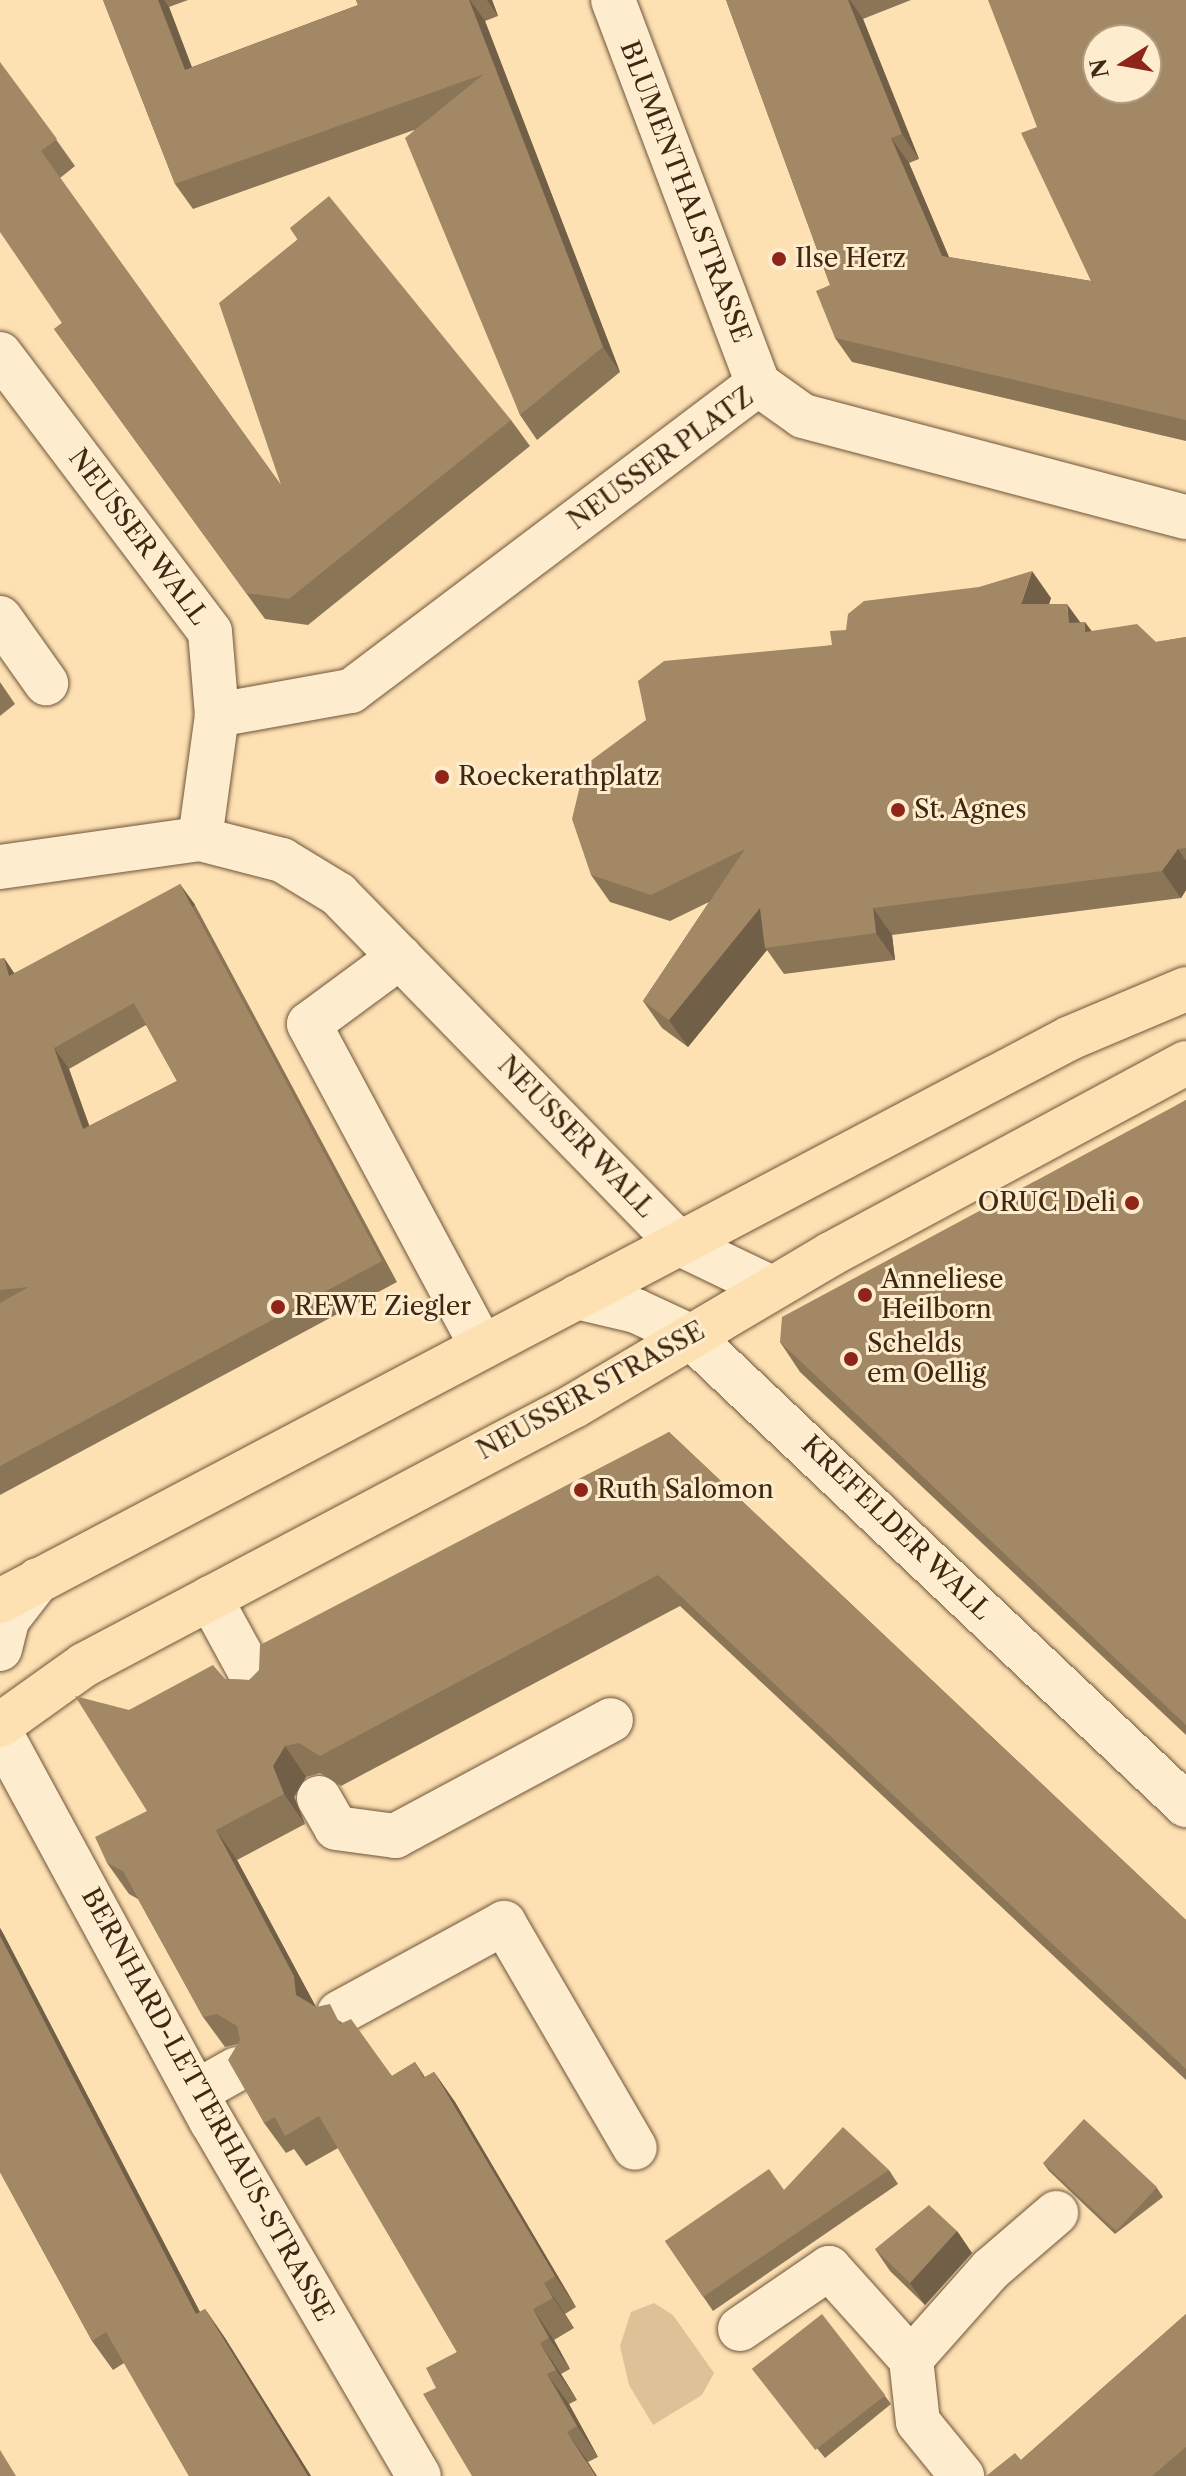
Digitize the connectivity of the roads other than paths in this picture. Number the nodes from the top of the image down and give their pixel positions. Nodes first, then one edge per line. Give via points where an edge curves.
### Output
1 (613, 0) edge
2 (0, 354) edge
3 (758, 384) junction
4 (1186, 517) edge
5 (0, 618) edge
6 (46, 683) dead end
7 (217, 715) junction
8 (200, 839) junction
9 (0, 867) edge
10 (400, 957) junction
11 (1186, 989) edge
12 (1186, 1063) edge
13 (680, 1244) junction
14 (772, 1288) junction
15 (577, 1297) junction
16 (690, 1336) junction
17 (482, 1346) junction
18 (38, 1580) junction
19 (210, 1598) junction
20 (0, 1601) edge
21 (0, 1649) edge
22 (259, 1688) edge
23 (611, 1720) dead end
24 (0, 1725) edge
25 (0, 1732) edge
26 (319, 1798) edge
27 (1186, 1805) edge
28 (339, 2013) dead end
29 (237, 2069) edge
30 (196, 2092) junction
31 (635, 2148) dead end
32 (1056, 2213) dead end
33 (740, 2329) dead end
34 (911, 2359) junction
35 (419, 2476) edge
36 (962, 2476) edge

1 - 3 street, BLUMENTHALSTRASSE
2 - 7 street, NEUSSER WALL via 210,632
3 - 4 street, NEUSSER PLATZ via 803,416
3 - 7 street, NEUSSER PLATZ via 351,691
5 - 6 street
7 - 8 street, NEUSSER WALL
8 - 9 street
8 - 10 street, NEUSSER WALL via 282,860 338,894
10 - 13 street, NEUSSER WALL
10 - 17 street via 309,1024
11 - 13 main road via 1070,1038
12 - 14 main road, NEUSSER STRASSE
13 - 14 street, NEUSSER WALL
13 - 15 main road
14 - 16 main road, NEUSSER STRASSE
15 - 16 street, KREFELDER WALL via 636,1311
15 - 17 main road
16 - 19 main road, NEUSSER STRASSE
16 - 27 street, KREFELDER WALL
17 - 18 main road
18 - 20 main road
18 - 21 street via 7,1620
19 - 22 street
19 - 24 main road, NEUSSER STRASSE via 84,1665
23 - 26 street via 395,1836 336,1828
25 - 30 street, BERNHARD-LETTERHAUS-STRASSE
28 - 31 street via 504,1923
29 - 30 street
30 - 35 street, BERNHARD-LETTERHAUS-STRASSE
32 - 34 street via 991,2269
33 - 34 street via 829,2268
34 - 36 street via 918,2422

